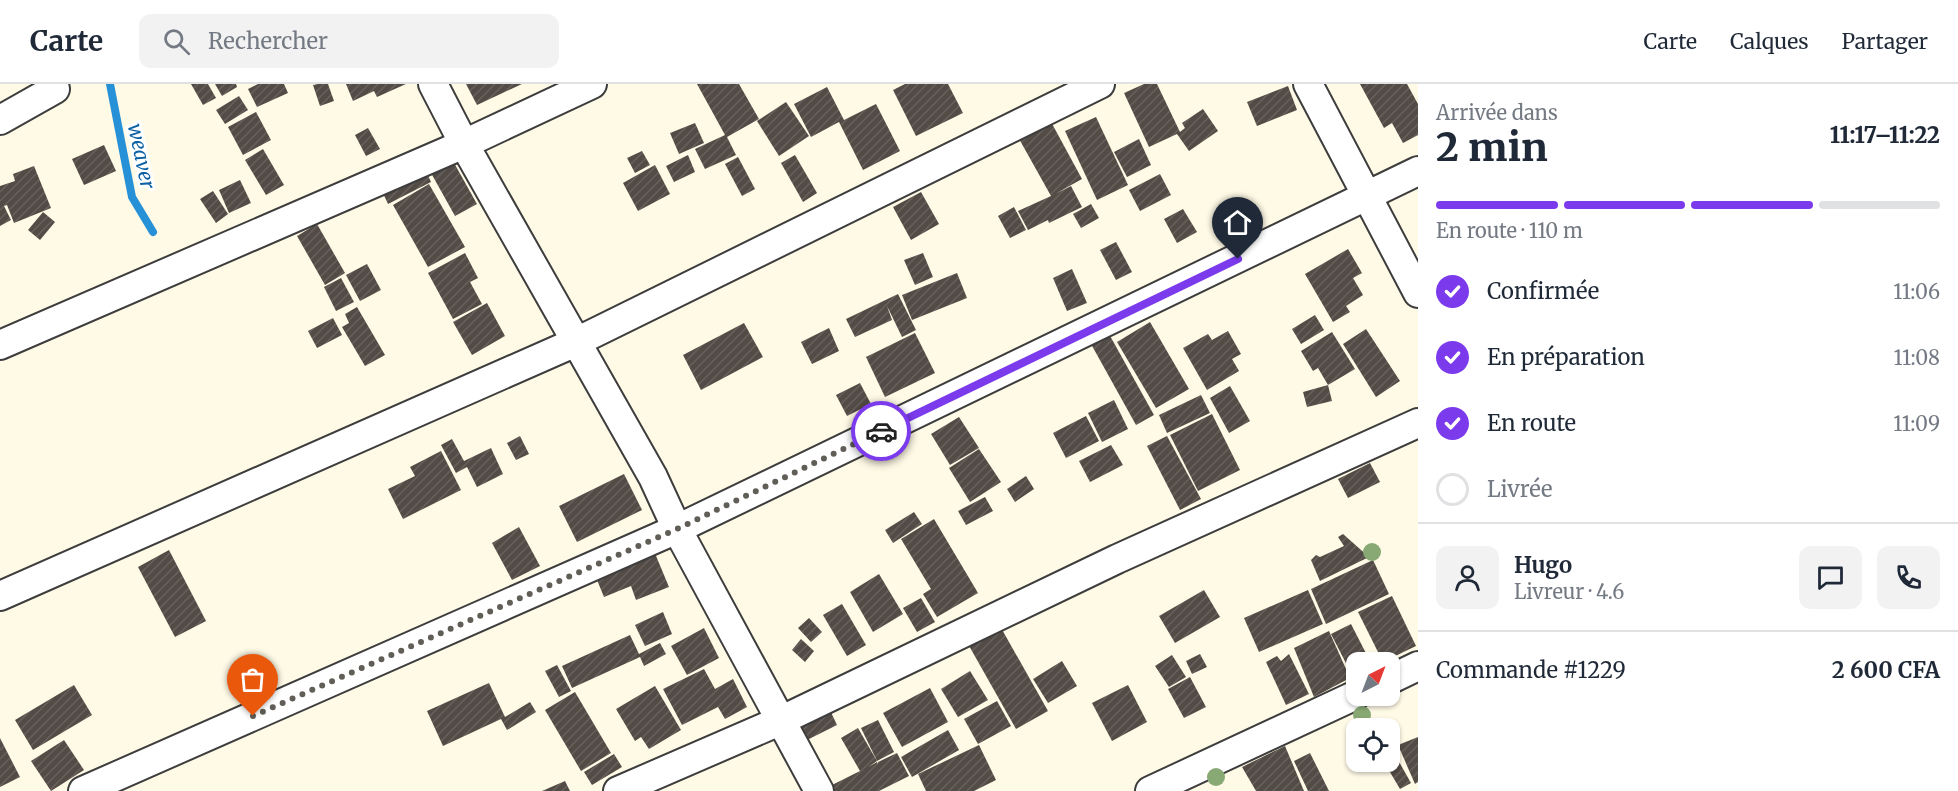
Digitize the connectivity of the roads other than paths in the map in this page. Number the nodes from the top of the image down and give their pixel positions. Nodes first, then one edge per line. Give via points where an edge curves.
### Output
1 (433, 84) edge
2 (592, 84) edge
3 (1100, 84) edge
4 (1308, 84) edge
5 (55, 89) dead end
6 (0, 120) edge
7 (464, 144) junction
8 (1418, 171) edge
9 (1367, 196) junction
10 (1418, 293) edge
11 (576, 342) junction
12 (0, 345) edge
13 (1418, 423) edge
14 (677, 529) junction
15 (0, 596) edge
16 (1418, 666) edge
17 (1400, 675) edge
18 (1346, 700) edge
19 (782, 720) junction
20 (83, 791) edge
21 (618, 791) edge
22 (819, 791) edge
23 (1150, 791) edge

1 - 7 street
2 - 7 street
3 - 11 street
4 - 9 street
5 - 6 street
7 - 11 street
7 - 12 street
8 - 9 street
9 - 10 street
9 - 14 street
11 - 14 street via 653,477
11 - 15 street
13 - 19 street via 1117,559
14 - 19 street
14 - 20 street
16 - 17 street
18 - 23 street
19 - 21 street
19 - 22 street

